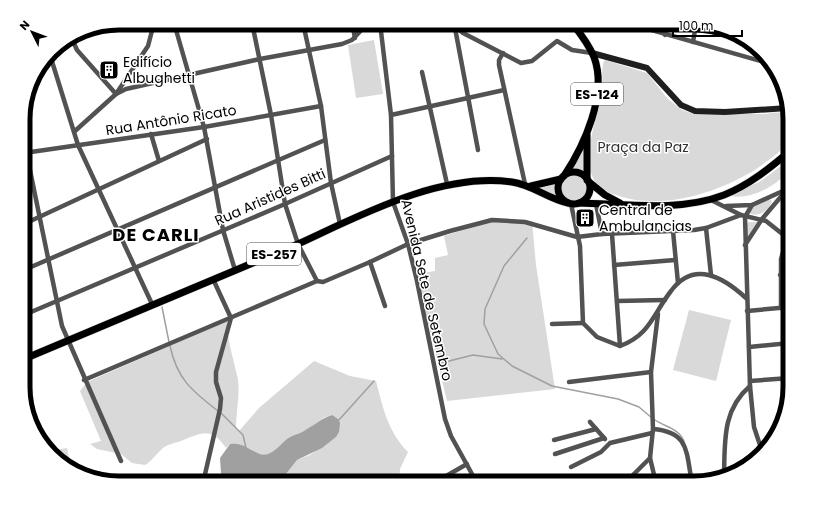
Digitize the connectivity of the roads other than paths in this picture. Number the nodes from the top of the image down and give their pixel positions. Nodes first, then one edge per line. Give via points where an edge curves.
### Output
1 (153, 30) edge
2 (176, 30) edge
3 (254, 30) edge
4 (304, 30) edge
5 (353, 30) edge
6 (362, 30) edge
7 (381, 30) edge
8 (455, 30) edge
9 (459, 30) edge
10 (577, 30) edge
11 (649, 30) edge
12 (663, 30) edge
13 (695, 30) edge
14 (665, 35) junction
15 (355, 38) junction
16 (74, 42) edge
17 (693, 42) junction
18 (309, 51) junction
19 (503, 53) junction
20 (592, 53) junction
21 (260, 59) junction
22 (52, 61) edge
23 (762, 61) edge
24 (422, 72) dead end
25 (189, 75) junction
26 (504, 90) junction
27 (116, 94) junction
28 (467, 98) junction
29 (320, 106) junction
30 (430, 107) junction
31 (782, 108) edge
32 (271, 115) junction
33 (391, 115) junction
34 (204, 127) junction
35 (75, 131) junction
36 (151, 134) junction
37 (587, 135) junction
38 (207, 139) junction
39 (325, 140) junction
40 (78, 145) junction
41 (478, 150) dead end
42 (30, 152) edge
43 (392, 156) junction
44 (783, 156) edge
45 (279, 160) junction
46 (159, 161) junction
47 (30, 176) edge
48 (563, 178) junction
49 (588, 181) junction
50 (331, 183) junction
51 (447, 184) junction
52 (528, 185) junction
53 (99, 188) junction
54 (216, 188) junction
55 (783, 190) edge
56 (783, 194) edge
57 (769, 197) junction
58 (711, 200) junction
59 (394, 202) junction
60 (579, 203) junction
61 (775, 203) junction
62 (285, 204) junction
63 (570, 204) junction
64 (596, 204) junction
65 (622, 204) junction
66 (752, 205) junction
67 (724, 206) junction
68 (743, 216) junction
69 (39, 217) junction
70 (762, 219) junction
71 (30, 221) edge
72 (340, 224) junction
73 (706, 228) junction
74 (117, 230) junction
75 (223, 230) junction
76 (673, 231) junction
77 (602, 234) junction
78 (612, 234) junction
79 (783, 235) edge
80 (578, 237) junction
81 (298, 244) junction
82 (408, 244) junction
83 (745, 245) junction
84 (783, 252) edge
85 (47, 260) junction
86 (675, 260) junction
87 (370, 262) junction
88 (614, 265) junction
89 (30, 267) edge
90 (134, 267) junction
91 (234, 270) junction
92 (711, 275) junction
93 (780, 275) junction
94 (783, 277) edge
95 (213, 279) junction
96 (317, 282) junction
97 (678, 283) junction
98 (746, 298) junction
99 (57, 300) junction
100 (665, 300) junction
101 (617, 301) junction
102 (152, 304) junction
103 (385, 306) dead end
104 (781, 308) joint
105 (747, 311) junction
106 (30, 312) edge
107 (659, 312) junction
108 (231, 318) junction
109 (583, 323) junction
110 (552, 324) dead end
111 (68, 340) junction
112 (783, 344) edge
113 (620, 346) junction
114 (748, 347) junction
115 (30, 356) edge
116 (651, 372) junction
117 (783, 378) edge
118 (84, 380) junction
119 (750, 381) junction
120 (569, 382) dead end
121 (750, 386) junction
122 (590, 422) dead end
123 (596, 428) junction
124 (653, 431) junction
125 (604, 438) junction
126 (554, 440) dead end
127 (610, 443) junction
128 (760, 446) edge
129 (555, 454) dead end
130 (650, 458) junction
131 (121, 461) dead end
132 (467, 464) junction
133 (571, 467) dead end
134 (724, 470) edge
135 (205, 476) edge
136 (446, 476) edge
137 (473, 476) edge
138 (633, 476) edge
139 (654, 476) edge
140 (690, 476) edge

1 - 27 street via 148,46
2 - 25 street
3 - 21 street
4 - 18 street
5 - 15 street
6 - 15 street
7 - 33 street, Avenida Sete de Setembro
8 - 28 street
9 - 19 street
10 - 20 main road, ES-124
11 - 14 street
12 - 14 street
13 - 17 street
14 - 17 street
15 - 18 street via 342,44
16 - 27 street via 77,50
17 - 23 street
18 - 21 street
18 - 29 street
19 - 20 street via 526,64 557,41 572,50
19 - 26 street via 499,65
20 - 31 street via 647,68 681,105 696,111
20 - 37 main road, ES-124 via 597,71 597,92
21 - 25 street
21 - 32 street
22 - 35 street
24 - 30 street
25 - 27 street via 126,89
25 - 34 street
26 - 28 street
26 - 52 street
27 - 35 street
28 - 30 street
28 - 41 street
29 - 32 street, Rua Antônio Ricato
29 - 39 street
30 - 33 street
30 - 51 street
32 - 34 street, Rua Antônio Ricato
32 - 45 street
33 - 43 street, Avenida Sete de Setembro
34 - 36 street, Rua Antônio Ricato
34 - 38 street
35 - 40 street
36 - 40 street, Rua Antônio Ricato
36 - 46 street
37 - 48 main road, ES-124
37 - 49 main road, ES-124
38 - 46 street
38 - 54 street
39 - 45 street
39 - 50 street
40 - 42 street, Rua Antônio Ricato
40 - 53 street
43 - 50 street, Rua Aristides Bitti
43 - 59 street, Avenida Sete de Setembro
44 - 58 main road via 752,181
45 - 54 street
45 - 62 street
46 - 53 street
47 - 69 street
48 - 49 main road via 576,173
48 - 52 main road, ES-257
48 - 63 main road via 558,191 563,200
49 - 60 main road via 588,195
49 - 65 main road via 605,195
50 - 62 street, Rua Aristides Bitti
50 - 72 street
51 - 52 main road, ES-257 via 484,180
51 - 59 main road, ES-257
52 - 63 main road, ES-257
53 - 69 street
53 - 74 street
54 - 74 street
54 - 75 street
55 - 57 street
56 - 61 street
57 - 61 street via 773,198
57 - 66 street
58 - 65 main road via 682,205
58 - 67 street
59 - 72 main road, ES-257
59 - 82 street, Avenida Sete de Setembro
60 - 63 main road
60 - 64 main road
61 - 70 street
62 - 75 street, Rua Aristides Bitti
62 - 81 street
63 - 80 street
64 - 65 main road
64 - 77 street
66 - 67 street
66 - 68 street
67 - 68 street
68 - 70 street
68 - 73 street
68 - 83 street
69 - 71 street
69 - 85 street
70 - 79 street
70 - 83 street
72 - 81 main road, ES-257
73 - 76 street
73 - 92 street
74 - 85 street
74 - 90 street
75 - 90 street, Rua Aristides Bitti
75 - 91 street
76 - 78 street
76 - 86 street
77 - 78 street
77 - 80 street
78 - 88 street
80 - 82 street via 525,222 492,220
80 - 109 street
81 - 91 main road, ES-257
81 - 96 street
82 - 87 street
82 - 132 street, Avenida Sete de Setembro via 445,419 451,436
83 - 98 street
84 - 93 street
85 - 89 street
85 - 99 street
86 - 88 street
86 - 97 street
87 - 96 street via 323,282
87 - 103 street
88 - 101 street
90 - 99 street, Rua Aristides Bitti
90 - 102 street
91 - 95 main road, ES-257
92 - 97 street via 699,274
92 - 98 street via 723,279
93 - 94 street
93 - 104 street
95 - 102 main road, ES-257
95 - 108 street
96 - 108 street
97 - 100 street
98 - 105 street
99 - 106 street, Rua Aristides Bitti
99 - 111 street via 62,326
100 - 101 street
100 - 107 street
101 - 113 street
102 - 111 main road, ES-257
104 - 105 street
105 - 114 street
107 - 113 street via 640,335
107 - 116 street
108 - 118 street
108 - 135 street via 216,372 221,398 220,409
109 - 110 street
109 - 113 street via 597,337
111 - 115 main road, ES-257
111 - 118 street
112 - 114 street
114 - 119 street
116 - 120 street
116 - 124 street
117 - 119 street
118 - 131 street
119 - 121 street
121 - 128 street via 754,427
121 - 134 street via 737,399 730,412
122 - 123 street
123 - 125 street
123 - 126 street
124 - 127 street
124 - 130 street
124 - 140 street via 672,432 679,436 683,442
125 - 127 street
125 - 129 street
127 - 133 street via 600,452
130 - 138 street
130 - 139 street
132 - 136 street
132 - 137 street, Avenida Sete de Setembro

